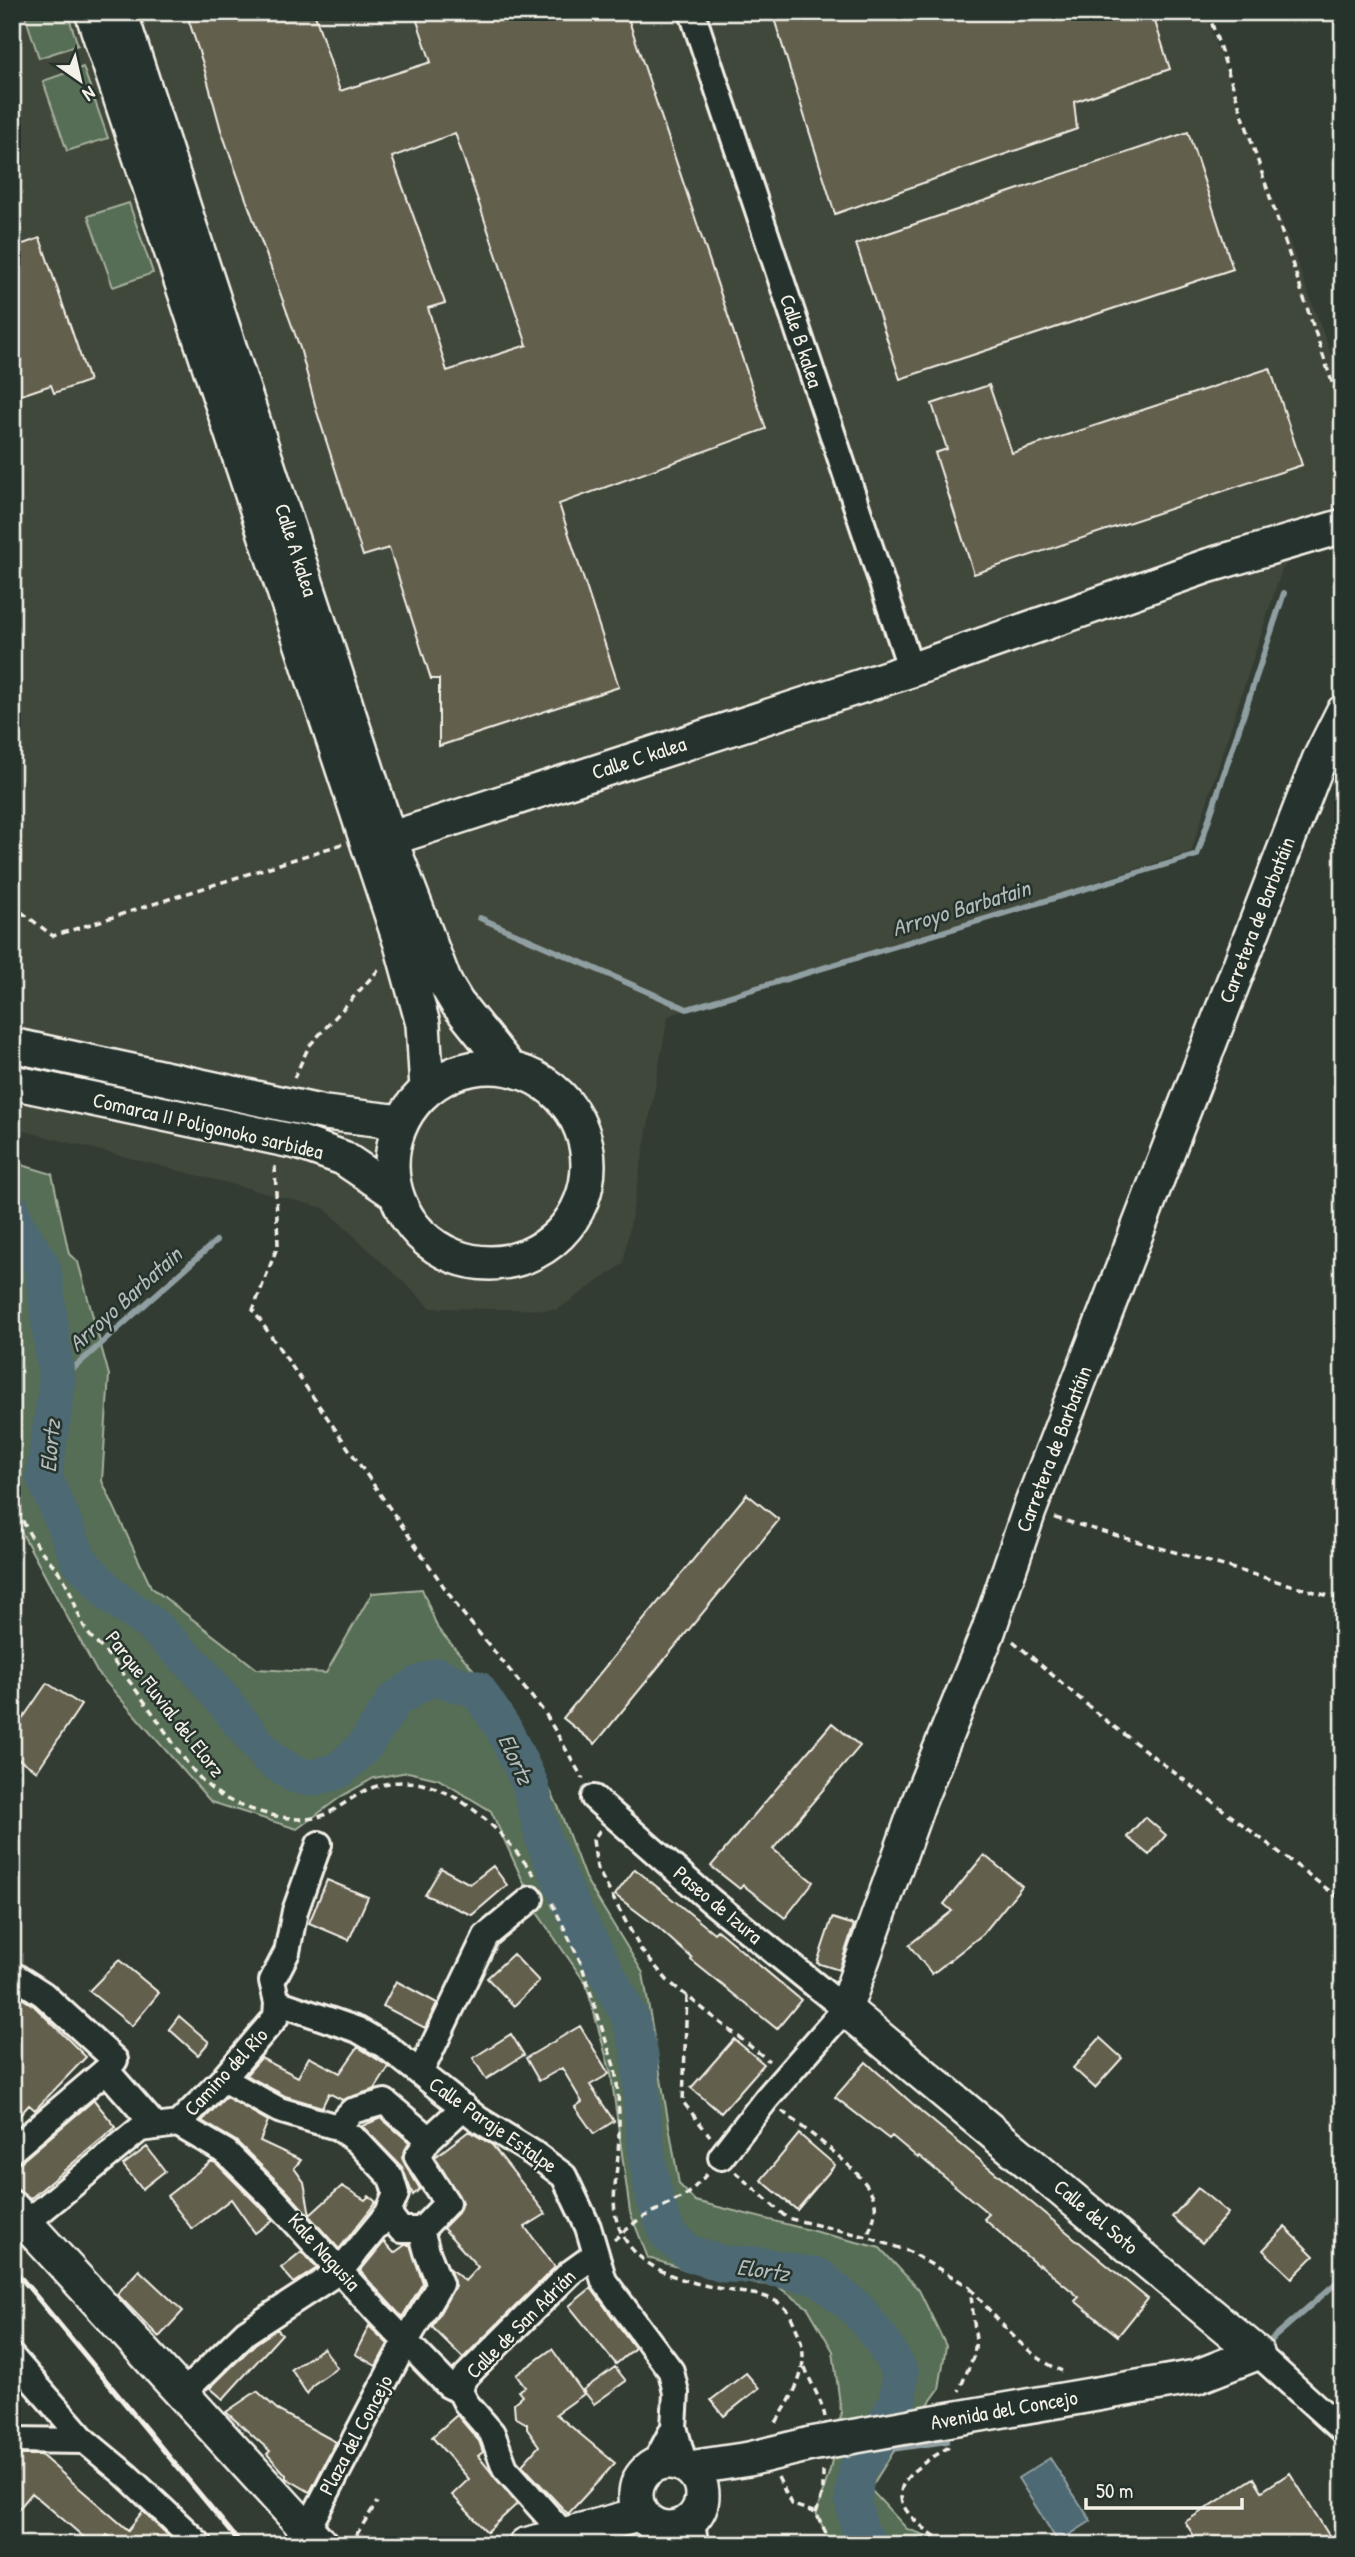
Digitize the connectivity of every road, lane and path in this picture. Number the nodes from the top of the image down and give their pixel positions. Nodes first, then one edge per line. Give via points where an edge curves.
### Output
1 (92, 12) edge
2 (120, 12) edge
3 (692, 12) edge
4 (1208, 12) edge
5 (1343, 415) edge
6 (1343, 526) edge
7 (911, 670) junction
8 (1343, 712) edge
9 (379, 842) junction
10 (12, 905) edge
11 (401, 944) junction
12 (12, 1045) edge
13 (510, 1069) junction
14 (293, 1079) dead end
15 (12, 1082) edge
16 (427, 1089) junction
17 (401, 1122) junction
18 (276, 1164) dead end
19 (395, 1193) junction
20 (12, 1499) edge
21 (1029, 1511) junction
22 (1343, 1600) edge
23 (988, 1632) junction
24 (603, 1806) junction
25 (319, 1843) dead end
26 (539, 1891) junction
27 (1343, 1901) edge
28 (12, 1974) edge
29 (687, 1995) junction
30 (277, 2002) junction
31 (845, 2009) junction
32 (106, 2070) junction
33 (420, 2073) junction
34 (788, 2076) junction
35 (223, 2079) junction
36 (768, 2098) junction
37 (464, 2108) junction
38 (167, 2125) junction
39 (337, 2127) junction
40 (429, 2139) junction
41 (12, 2150) edge
42 (721, 2157) junction
43 (388, 2213) junction
44 (19, 2216) edge
45 (421, 2230) junction
46 (621, 2234) junction
47 (867, 2237) junction
48 (595, 2255) junction
49 (341, 2270) junction
50 (970, 2287) junction
51 (406, 2341) junction
52 (1257, 2353) junction
53 (12, 2357) edge
54 (460, 2391) junction
55 (183, 2394) junction
56 (1088, 2396) junction
57 (957, 2418) junction
58 (1343, 2431) edge
59 (12, 2440) edge
60 (85, 2441) junction
61 (760, 2456) junction
62 (377, 2502) dead end
63 (672, 2503) edge
64 (574, 2530) junction
65 (314, 2537) edge
66 (200, 2545) edge
67 (350, 2545) edge
68 (525, 2545) edge
69 (832, 2545) edge
70 (953, 2545) edge

1 - 9 street, Calle A kalea
2 - 9 street, Calle A kalea
3 - 7 street, Calle B kalea
4 - 5 path
6 - 7 street, Calle C kalea via 1207,566
7 - 9 street, Calle C kalea
8 - 21 street, Carretera de Barbatáin via 1319,760
9 - 10 path via 340,844 54,936
9 - 11 street, Calle A kalea
9 - 13 street, Calle A kalea via 444,983
11 - 14 path via 309,1046
11 - 16 street, Calle A kalea via 424,1024
12 - 17 street, Comarca II Poligonoko sarbidea via 325,1113
13 - 16 street via 481,1067 452,1074
13 - 19 street via 540,1080 565,1101 581,1128 589,1159 586,1191 558,1236 523,1259 491,1264 459,1259 431,1245 408,1222
15 - 19 street, Comarca II Poligonoko sarbidea via 300,1143 343,1158
16 - 17 street
17 - 19 street via 393,1145
18 - 24 path via 278,1245 253,1310 460,1610 545,1713
20 - 26 path, Parque Fluvial del Elorz via 34,1541 65,1581 85,1629 217,1794 298,1820 329,1814 374,1786 424,1783 452,1794 485,1819 514,1848
21 - 22 path
21 - 23 street, Carretera de Barbatáin
23 - 27 path via 1013,1640 1100,1716
23 - 31 street, Carretera de Barbatáin via 919,1801
24 - 29 path via 593,1840 597,1868 641,1950
24 - 31 street, Paseo de Izura
25 - 30 street, Camino del Río via 295,1911 287,1952 272,1981
26 - 33 street, Calle Paraje Estalpe via 486,1936
26 - 46 path, Parque Fluvial del Elorz via 581,1963 615,2070 618,2142 613,2205
28 - 32 street, Kale Nagusia via 43,1994 115,2060
29 - 34 path
29 - 42 path via 683,2102
30 - 33 street, Calle Paraje Estalpe via 358,2030
30 - 35 street, Camino del Río via 276,2017
31 - 34 street, Carretera de Barbatáin
31 - 52 street, Calle del Soto
32 - 38 street, Kale Nagusia
32 - 41 street
33 - 37 street, Calle Paraje Estalpe
34 - 36 street, Carretera de Barbatáin
35 - 38 street, Camino del Río
35 - 39 street via 279,2110
36 - 42 street, Carretera de Barbatáin
36 - 47 path via 864,2180 874,2200 875,2216
37 - 40 street
37 - 48 street, Calle Paraje Estalpe via 564,2176 588,2227
38 - 44 street, Camino del Río via 141,2129
38 - 49 street, Kale Nagusia via 226,2152
39 - 40 street via 352,2111 386,2102
39 - 43 street via 391,2177 396,2193
40 - 45 street via 417,2157 447,2203
42 - 46 path via 688,2194
42 - 47 path via 787,2218
43 - 45 street via 401,2230
43 - 49 street
44 - 55 street
45 - 51 street, Plaza del Concejo via 440,2284
46 - 61 path via 635,2252 670,2276 765,2295 787,2309 802,2339 805,2367
47 - 50 path via 908,2251
48 - 54 street, Calle de San Adrián via 570,2273 464,2378
48 - 63 street via 604,2281 671,2371 676,2393
49 - 51 street, Kale Nagusia
49 - 55 street via 246,2332
50 - 56 path via 1017,2340 1042,2362 1077,2378
50 - 57 path via 976,2340 959,2386
51 - 54 street, Kale Nagusia via 448,2385
51 - 65 street, Plaza del Concejo
52 - 56 street, Avenida del Concejo via 1196,2377
52 - 58 street, Calle del Soto
53 - 60 street
54 - 64 street, Calle de San Adrián via 492,2433 505,2468
55 - 65 street
56 - 57 street, Avenida del Concejo
57 - 61 street, Avenida del Concejo, bridge
57 - 70 path via 959,2433 953,2445 920,2465 901,2487 900,2502 940,2540
59 - 60 street
60 - 66 street
61 - 63 street, Avenida del Concejo
61 - 69 path via 778,2477 790,2504 816,2513
62 - 67 path
63 - 64 street, Avenida del Concejo
64 - 68 street, Avenida del Concejo

